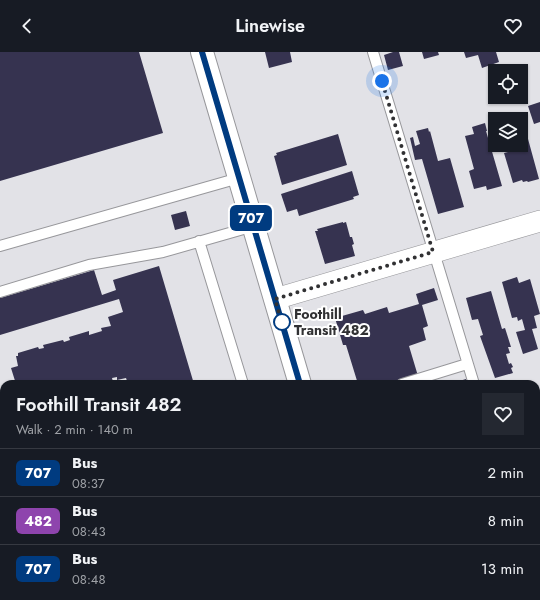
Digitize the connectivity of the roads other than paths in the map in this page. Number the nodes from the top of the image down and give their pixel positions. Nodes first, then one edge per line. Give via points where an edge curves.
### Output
1 (202, 52) edge
2 (373, 52) edge
3 (239, 178) junction
4 (540, 221) edge
5 (254, 226) junction
6 (199, 241) junction
7 (0, 246) edge
8 (433, 252) junction
9 (0, 292) edge
10 (275, 299) junction
11 (468, 364) junction
12 (242, 380) edge
13 (299, 380) edge
14 (415, 380) edge
15 (473, 380) edge

1 - 3 main road
2 - 8 lane
3 - 5 main road
3 - 7 lane
4 - 8 street
5 - 6 lane
5 - 10 main road
6 - 9 lane via 163,252 89,265
6 - 12 lane
8 - 10 street
8 - 11 lane
10 - 13 main road
11 - 14 lane
11 - 15 lane

